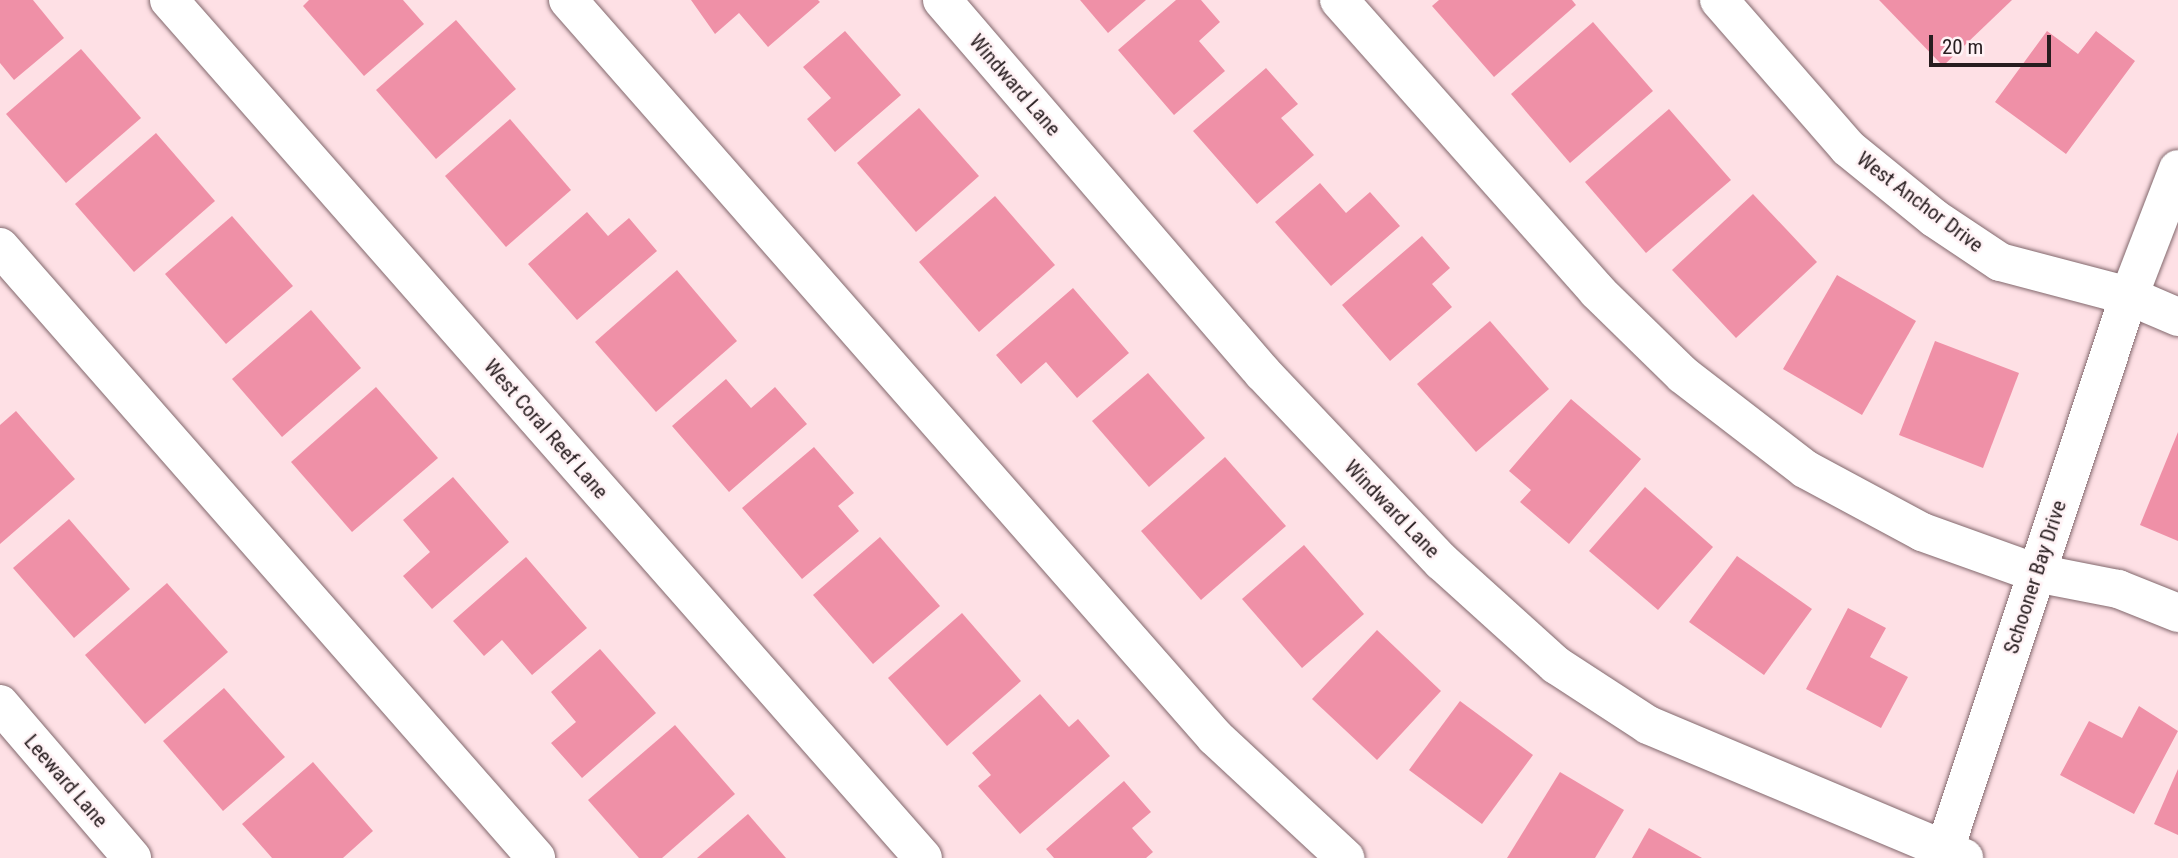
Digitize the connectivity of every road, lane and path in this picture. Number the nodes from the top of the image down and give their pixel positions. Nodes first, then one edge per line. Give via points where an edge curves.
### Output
1 (169, 0) edge
2 (568, 0) edge
3 (942, 0) edge
4 (1339, 0) edge
5 (1719, 0) edge
6 (2178, 169) edge
7 (0, 247) edge
8 (2129, 296) junction
9 (2178, 317) edge
10 (2036, 573) junction
11 (2178, 613) edge
12 (0, 704) edge
13 (1950, 855) edge
14 (132, 858) edge
15 (536, 858) edge
16 (923, 858) edge
17 (1345, 858) edge

1 - 16 street, West Coral Reef Lane
2 - 17 street via 1215,737
3 - 13 street, Windward Lane via 1263,373 1442,562 1556,665 1648,725
4 - 10 street via 1597,291 1683,375 1805,469 1922,532
5 - 8 street, West Anchor Drive via 1848,148 1934,218 2000,262
6 - 8 street, Schooner Bay Drive
7 - 15 street
8 - 9 street, West Anchor Drive
8 - 10 street, Schooner Bay Drive
10 - 11 street via 2118,589
10 - 13 street, Schooner Bay Drive
12 - 14 street, Leeward Lane

